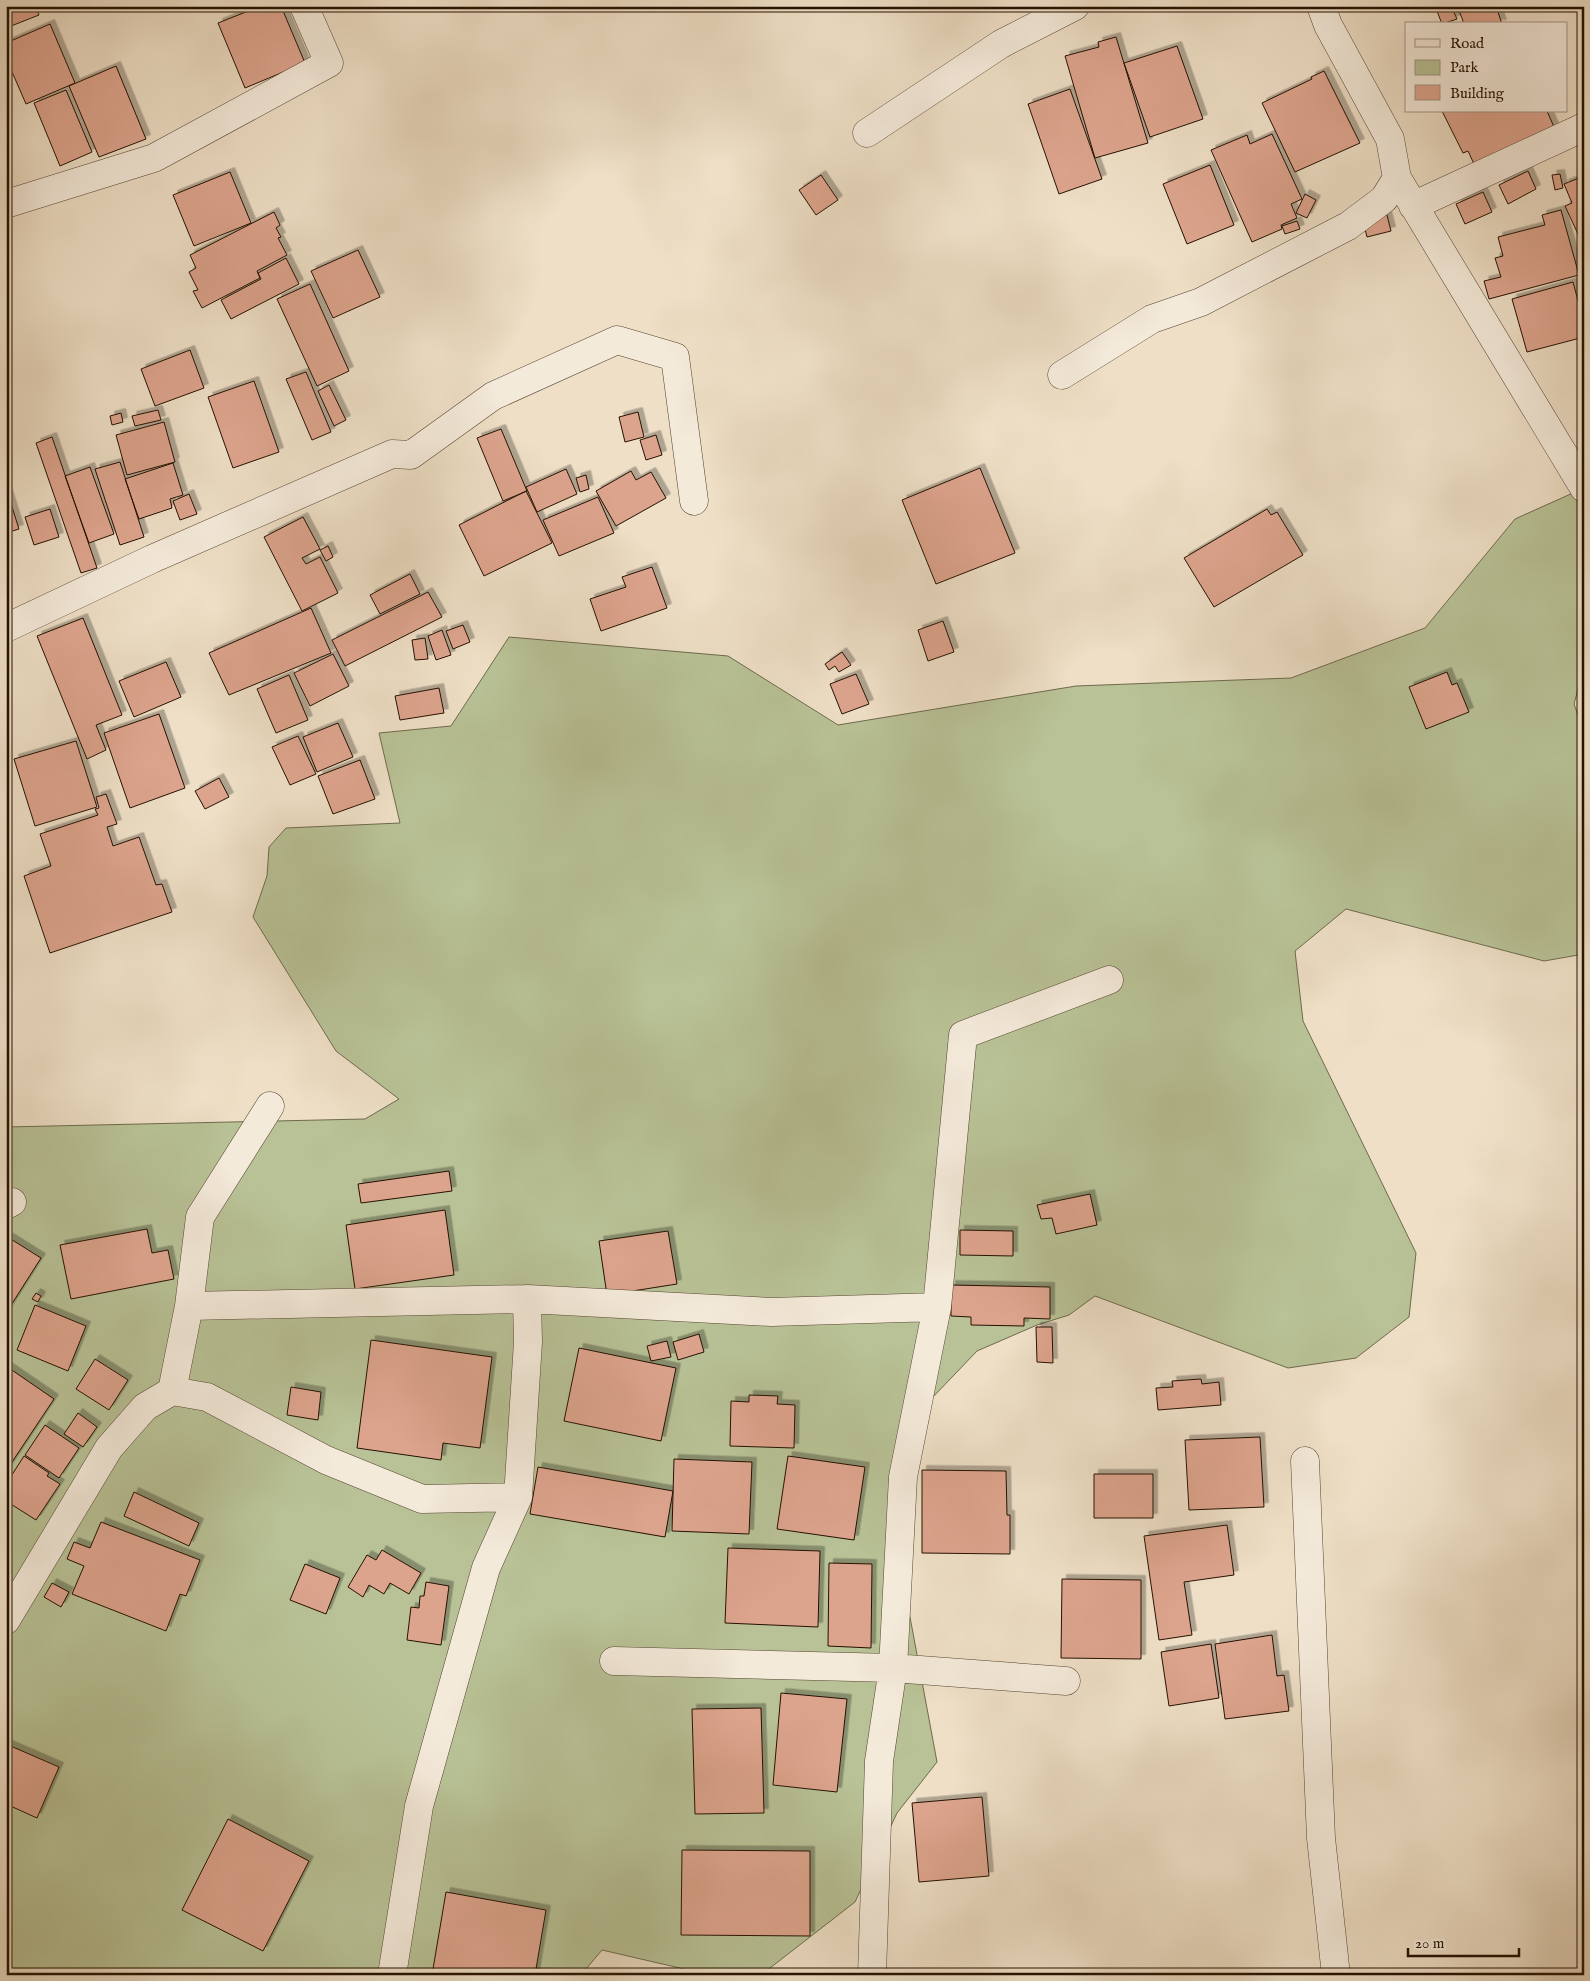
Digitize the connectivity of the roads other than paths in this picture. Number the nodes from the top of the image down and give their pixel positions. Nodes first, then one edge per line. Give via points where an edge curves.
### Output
1 (304, 6) edge
2 (1074, 6) edge
3 (1321, 6) edge
4 (1584, 127) edge
5 (867, 133) dead end
6 (1397, 178) junction
7 (6, 204) edge
8 (1413, 206) junction
9 (1062, 375) dead end
10 (1584, 488) edge
11 (694, 501) dead end
12 (6, 628) edge
13 (1109, 980) dead end
14 (270, 1106) dead end
15 (527, 1299) junction
16 (188, 1306) junction
17 (937, 1307) junction
18 (172, 1391) junction
19 (1305, 1461) dead end
20 (518, 1497) junction
21 (6, 1620) edge
22 (614, 1661) dead end
23 (893, 1668) junction
24 (1066, 1681) dead end
25 (392, 1975) edge
26 (872, 1975) edge
27 (1336, 1975) edge

1 - 7 street via 329,63 154,158
2 - 5 street via 1001,44
3 - 6 street via 1328,25 1390,139
4 - 8 street
6 - 8 street
6 - 9 street via 1384,199 1348,226 1201,302 1152,319
8 - 10 street
11 - 12 street via 675,357 617,340 493,396 411,455 392,454 152,559
13 - 17 street via 963,1035
14 - 16 street via 200,1217
15 - 16 street
15 - 17 street via 771,1312
15 - 20 street via 528,1342
16 - 18 street
17 - 23 street via 903,1477
18 - 20 street via 207,1397 326,1460 422,1500
18 - 21 street via 145,1407 109,1448
19 - 27 street via 1322,1838
20 - 25 street via 486,1568 419,1806
22 - 23 street
23 - 24 street
23 - 26 street via 879,1761

